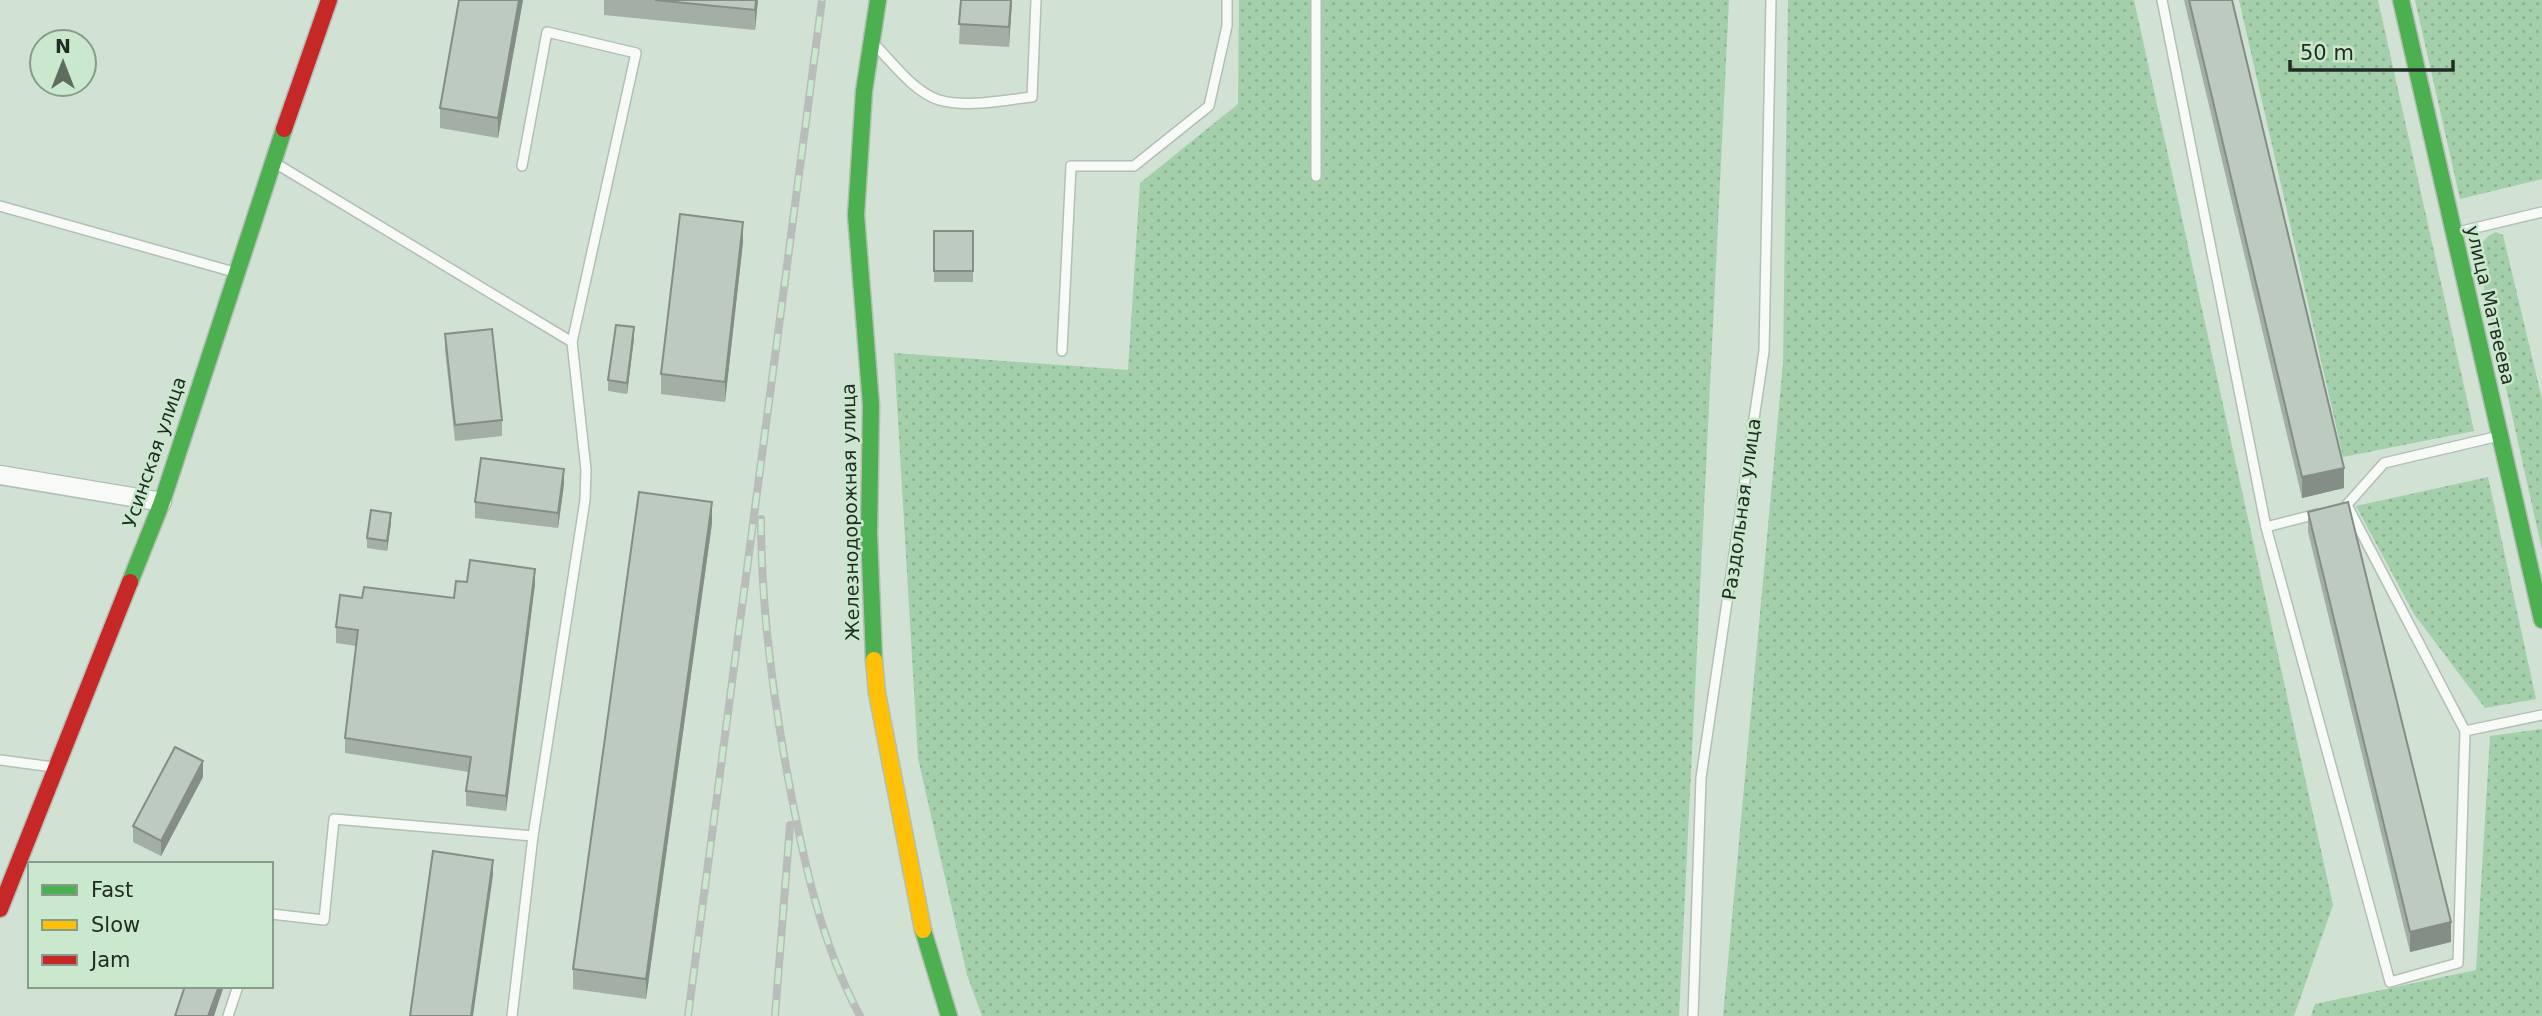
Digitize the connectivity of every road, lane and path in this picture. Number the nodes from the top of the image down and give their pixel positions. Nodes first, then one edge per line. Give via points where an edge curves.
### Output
1 (329, 0) edge
2 (878, 0) edge
3 (1036, 0) edge
4 (1227, 0) edge
5 (1316, 0) edge
6 (1771, 0) edge
7 (2162, 0) edge
8 (2401, 0) edge
9 (872, 42) junction
10 (274, 163) junction
11 (523, 166) dead end
12 (1316, 176) dead end
13 (0, 206) edge
14 (2542, 212) edge
15 (2453, 234) junction
16 (235, 272) junction
17 (572, 342) junction
18 (1062, 351) dead end
19 (2500, 436) junction
20 (0, 475) edge
21 (162, 502) junction
22 (2348, 507) junction
23 (2336, 509) edge
24 (2324, 512) edge
25 (2266, 527) junction
26 (2542, 620) edge
27 (2542, 715) edge
28 (2465, 731) junction
29 (0, 760) edge
30 (58, 768) junction
31 (533, 836) junction
32 (0, 909) edge
33 (273, 914) edge
34 (237, 988) edge
35 (228, 1016) edge
36 (512, 1016) edge
37 (949, 1016) edge
38 (1693, 1016) edge

1 - 10 street, Усинская улица
2 - 9 street, Железнодорожная улица
3 - 9 lane via 1032,97 971,103 938,100 919,88
4 - 18 lane via 1227,26 1209,106 1134,166 1072,166
5 - 12 lane
6 - 38 lane, Раздольная улица via 1764,351 1701,778
7 - 25 lane
8 - 15 street, улица Матвеева
9 - 37 street, Железнодорожная улица via 856,215 871,405 869,533 877,693 925,942
10 - 16 street, Усинская улица
10 - 17 lane
11 - 17 lane via 548,32 636,54
13 - 16 lane
14 - 15 lane
15 - 19 street, улица Матвеева
16 - 21 street, Усинская улица
17 - 31 lane via 585,500
19 - 22 lane via 2384,463
19 - 26 street, улица Матвеева
20 - 21 street
21 - 30 street, Усинская улица
22 - 23 lane
22 - 28 lane
24 - 25 lane
25 - 28 lane via 2389,982 2458,963
27 - 28 lane
29 - 30 lane
30 - 32 street, Усинская улица
31 - 33 lane via 334,820 324,920
31 - 36 lane
34 - 35 lane

